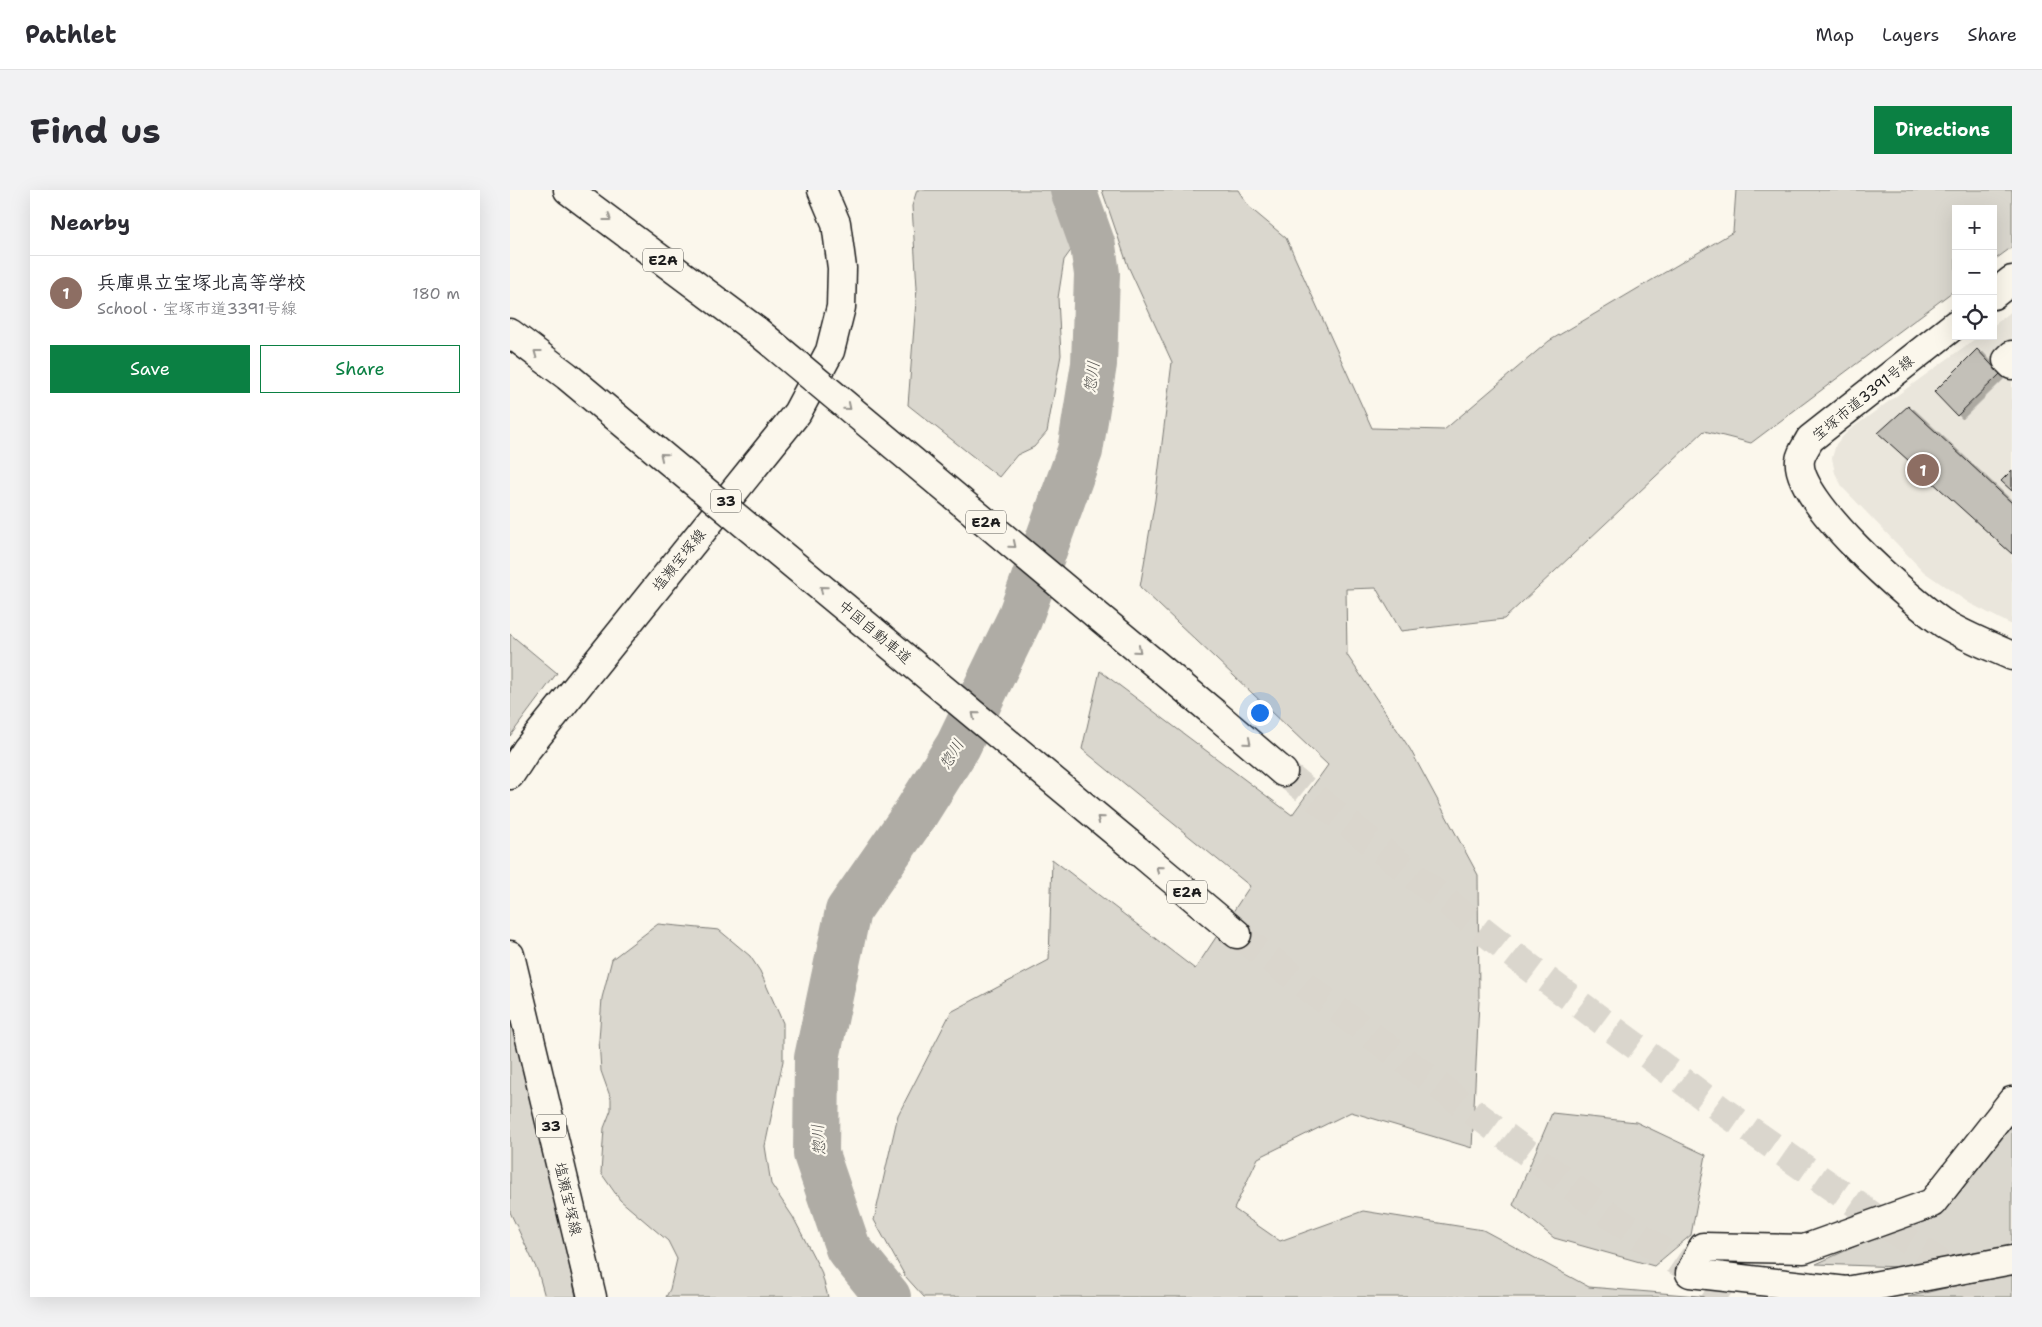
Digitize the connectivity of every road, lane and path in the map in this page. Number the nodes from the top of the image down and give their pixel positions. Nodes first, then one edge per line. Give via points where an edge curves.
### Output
1 (568, 190) edge
2 (822, 190) edge
3 (2012, 280) edge
4 (1997, 291) edge
5 (1952, 327) edge
6 (510, 333) edge
7 (2012, 356) edge
8 (2012, 365) edge
9 (2012, 656) edge
10 (1283, 772) tunnel mouth
11 (510, 775) edge
12 (1238, 934) tunnel mouth
13 (510, 955) edge
14 (2012, 1101) edge
15 (2012, 1260) edge
16 (592, 1297) edge

1 -> 10 main road, E2A, bridge via 758,331
2 - 11 main road, 塩瀬宝塚線 / 33 via 836,223 842,268 841,307 830,351 797,413 527,749
3 - 4 main road
5 - 9 main road, 宝塚市道3391号線 via 1810,439 1800,460 1803,479 1815,500 1900,589 1944,623
12 -> 6 main road, 中国自動車道 / E2A, bridge via 567,376
7 - 8 main road via 2007,360
13 - 16 main road, 塩瀬宝塚線 / 33
14 - 15 main road via 1932,1203 1804,1249 1703,1247 1690,1273 1847,1291

